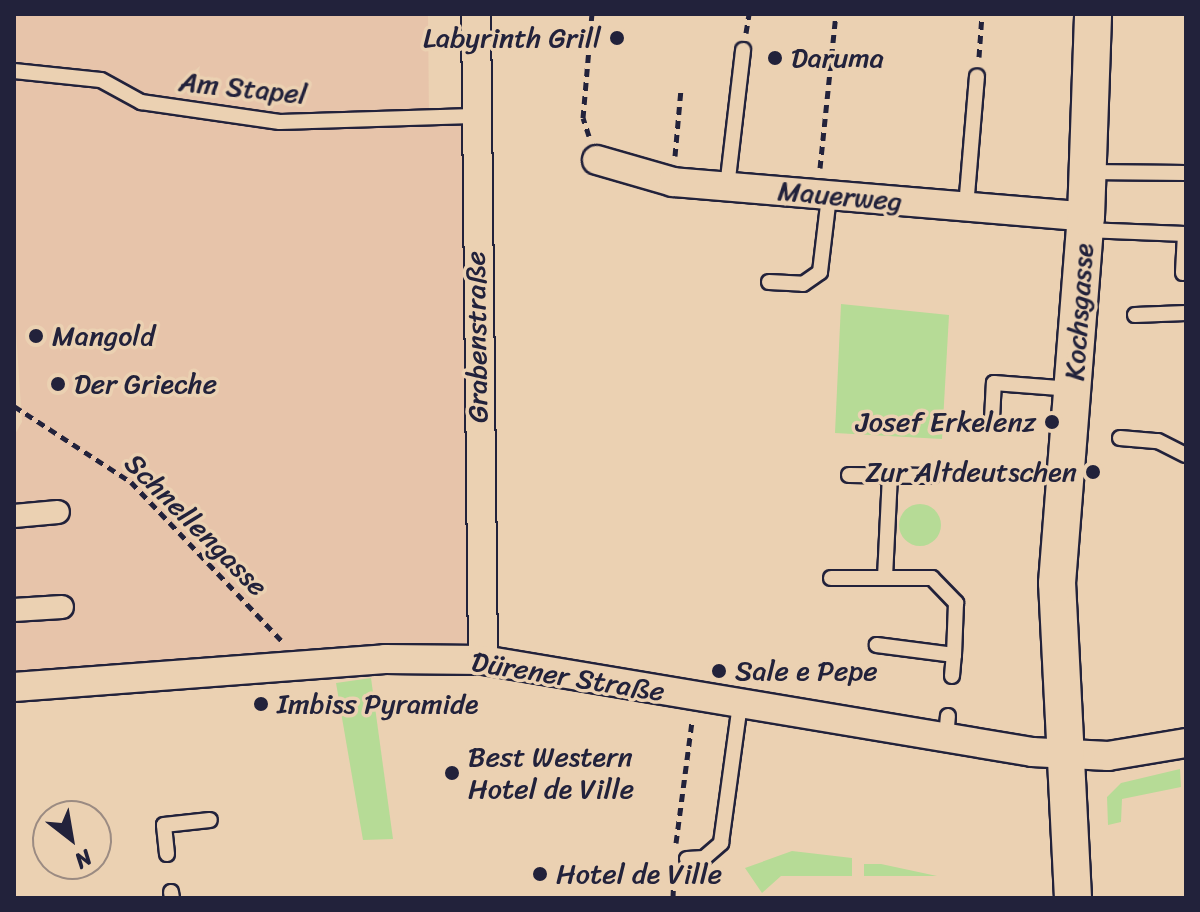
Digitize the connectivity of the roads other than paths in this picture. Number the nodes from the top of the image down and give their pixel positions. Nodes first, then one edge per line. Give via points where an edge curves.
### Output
1 (476, 14) edge
2 (1093, 14) edge
3 (743, 50) dead end
4 (14, 71) edge
5 (977, 76) road end
6 (473, 116) junction
7 (597, 160) road end
8 (1087, 172) junction
9 (1186, 173) edge
10 (727, 187) junction
11 (823, 195) junction
12 (966, 207) junction
13 (1086, 223) junction
14 (1183, 273) dead end
15 (769, 282) dead end
16 (1186, 313) edge
17 (1135, 315) dead end
18 (1073, 389) junction
19 (992, 419) dead end
20 (1120, 438) dead end
21 (1186, 455) edge
22 (849, 475) dead end
23 (890, 475) junction
24 (932, 476) dead end
25 (58, 512) dead end
26 (14, 516) edge
27 (885, 577) junction
28 (831, 578) dead end
29 (62, 607) dead end
30 (14, 610) edge
31 (877, 645) dead end
32 (954, 655) junction
33 (483, 660) junction
34 (952, 676) dead end
35 (14, 687) edge
36 (740, 705) junction
37 (1186, 743) edge
38 (1071, 754) junction
39 (210, 820) dead end
40 (167, 854) dead end
41 (687, 859) dead end
42 (1073, 898) edge

1 - 6 street, Grabenstraße
2 - 8 street, Kochsgasse
3 - 10 lane
4 - 6 lane, Am Stapel via 101,80 141,102 280,122
5 - 12 lane
6 - 33 street, Grabenstraße
7 - 10 street, Mauerweg via 673,182
8 - 9 lane
8 - 13 street, Kochsgasse
10 - 11 street, Mauerweg
11 - 12 street, Mauerweg
11 - 15 lane via 820,272 803,284
12 - 13 street, Mauerweg
13 - 14 lane via 1185,234
13 - 18 street, Kochsgasse via 1089,317
16 - 17 lane
18 - 19 lane via 994,383
18 - 38 street, Kochsgasse via 1080,436 1057,583
20 - 21 lane via 1158,441
22 - 23 lane
23 - 24 lane
23 - 27 lane
25 - 26 street
27 - 28 lane
27 - 32 lane via 932,578 944,586 956,603
29 - 30 street
31 - 32 lane
32 - 34 lane
33 - 35 street, Dürener Straße via 164,667
33 - 36 street, Dürener Straße
36 - 38 street, Dürener Straße via 947,727
36 - 41 lane via 721,843 704,858
37 - 38 street, Dürener Straße via 1129,755
38 - 42 street, Kochsgasse
39 - 40 lane via 164,825

